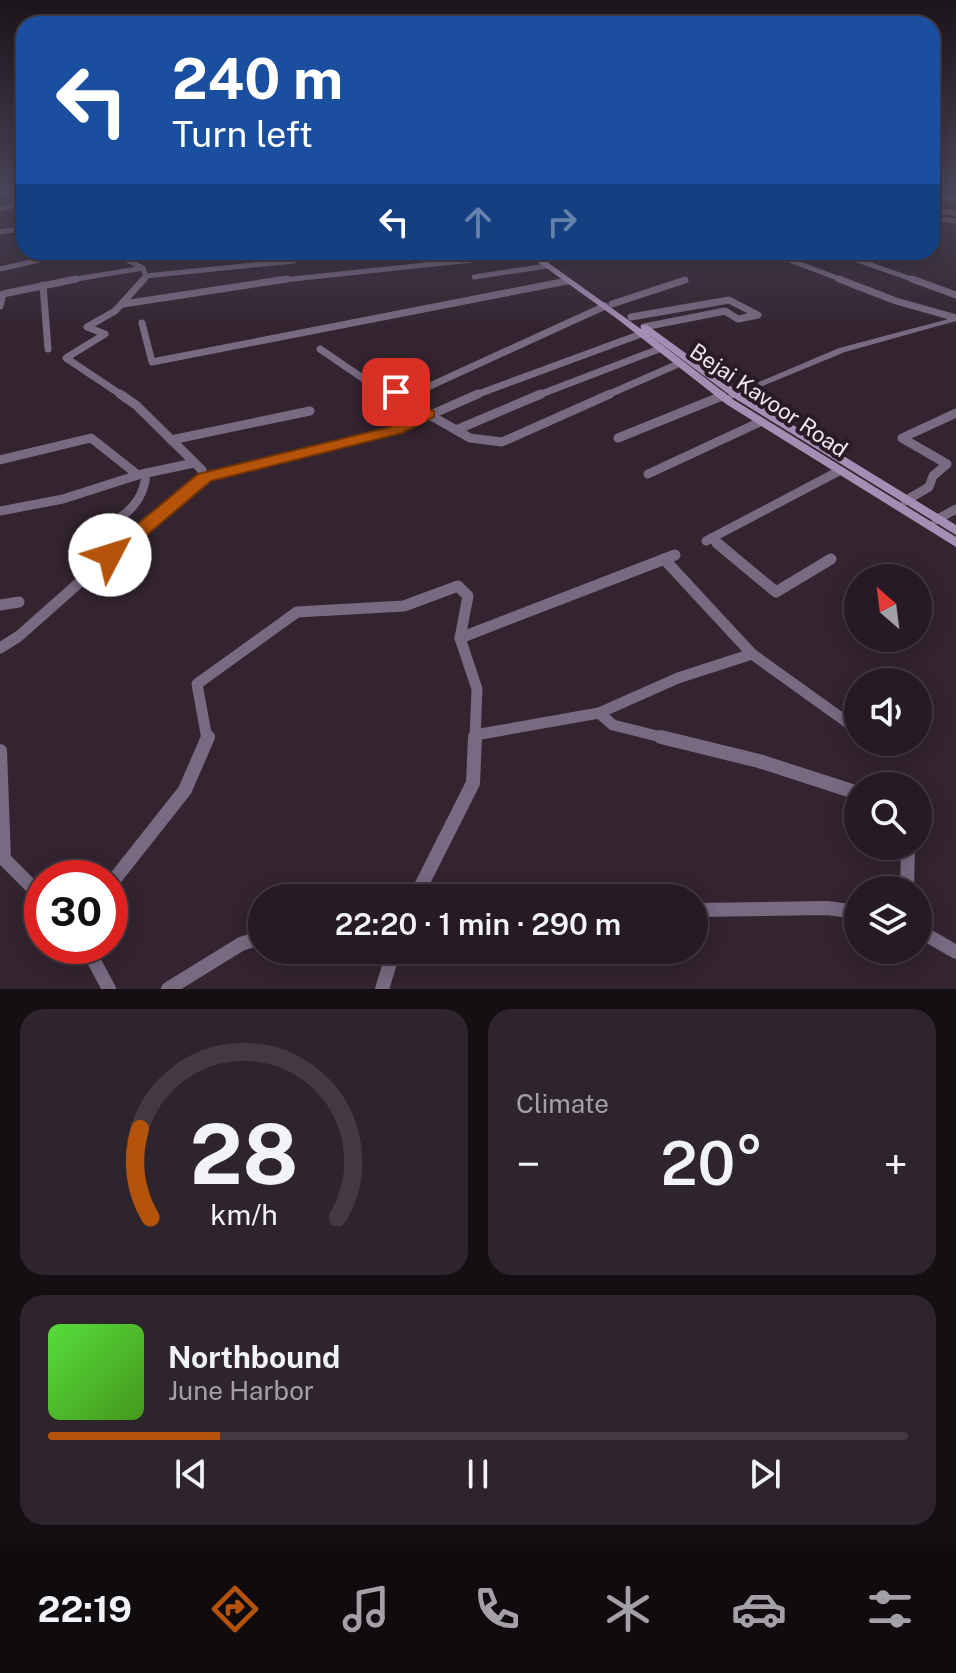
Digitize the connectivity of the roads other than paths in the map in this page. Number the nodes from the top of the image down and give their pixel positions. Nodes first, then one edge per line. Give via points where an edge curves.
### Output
1 (39, 260) edge
2 (472, 260) edge
3 (539, 260) edge
4 (547, 260) edge
5 (789, 260) edge
6 (855, 260) edge
7 (129, 261) edge
8 (294, 261) dead end
9 (547, 266) junction
10 (0, 269) edge
11 (144, 272) junction
12 (474, 277) dead end
13 (685, 280) dead end
14 (567, 281) junction
15 (43, 285) junction
16 (956, 295) edge
17 (123, 304) junction
18 (715, 304) junction
19 (611, 305) junction
20 (0, 306) edge
21 (725, 311) junction
22 (631, 317) junction
23 (956, 319) edge
24 (142, 323) dead end
25 (642, 330) junction
26 (48, 349) dead end
27 (320, 349) dead end
28 (659, 349) junction
29 (678, 364) junction
30 (409, 395) junction
31 (727, 396) junction
32 (310, 411) dead end
33 (956, 413) edge
34 (428, 414) junction
35 (760, 422) junction
36 (456, 430) junction
37 (618, 438) dead end
38 (171, 440) junction
39 (0, 460) edge
40 (194, 463) junction
41 (839, 471) junction
42 (142, 474) junction
43 (648, 474) dead end
44 (204, 477) junction
45 (905, 501) junction
46 (956, 509) edge
47 (0, 511) edge
48 (936, 520) junction
49 (956, 531) edge
50 (88, 536) dead end
51 (956, 543) edge
52 (831, 559) dead end
53 (19, 602) dead end
54 (0, 605) edge
55 (460, 638) junction
56 (0, 648) edge
57 (752, 654) junction
58 (599, 713) junction
59 (844, 720) edge
60 (475, 735) junction
61 (0, 751) edge
62 (844, 788) edge
63 (128, 862) edge
64 (24, 879) edge
65 (422, 884) edge
66 (708, 910) edge
67 (844, 910) edge
68 (932, 938) edge
69 (248, 942) edge
70 (956, 952) edge
71 (96, 964) edge
72 (390, 964) edge
73 (109, 989) edge
74 (168, 989) edge
75 (382, 989) edge

1 - 10 street
2 - 17 street via 323,274
3 - 9 main road, Bejai Kavoor Road
4 - 19 main road, Bejai Kavoor Road
5 - 23 street
6 - 16 street
7 - 11 street
8 - 11 street
9 - 12 street
9 - 14 main road, Bejai Kavoor Road
11 - 15 street
11 - 17 street
13 - 19 street
14 - 19 main road, Bejai Kavoor Road
14 - 24 street via 152,362
15 - 20 street via 3,294
15 - 26 street
17 - 38 street via 87,327 105,334 66,358 136,405
18 - 21 street
18 - 21 street via 731,300 758,315 738,319
18 - 22 street
19 - 22 main road, Bejai Kavoor Road
19 - 25 main road, Bejai Kavoor Road
19 - 30 street
21 - 25 street
22 - 25 main road, Bejai Kavoor Road
23 - 31 street via 842,350
25 - 28 main road, Bejai Kavoor Road
25 - 31 main road, Bejai Kavoor Road
25 - 34 street
27 - 30 street via 377,388
28 - 29 main road, Bejai Kavoor Road
28 - 36 street
29 - 31 main road, Bejai Kavoor Road
29 - 36 street via 502,442 470,438
30 - 34 street via 405,401 414,411
31 - 35 main road, Bejai Kavoor Road
31 - 37 street
31 - 45 main road, Bejai Kavoor Road
32 - 38 street
33 - 45 street via 902,438 947,464 929,487
34 - 36 street
34 - 44 street via 396,430
35 - 41 main road, Bejai Kavoor Road
35 - 43 street
38 - 40 street
39 - 42 street via 91,438
40 - 42 street
40 - 44 street
41 - 51 main road, Bejai Kavoor Road
41 - 52 street via 709,540 776,592
42 - 47 street via 63,499
42 - 50 street via 143,498 128,514
44 - 56 street
45 - 48 main road, Bejai Kavoor Road
46 - 48 street
48 - 49 main road, Bejai Kavoor Road
53 - 54 street
55 - 57 street via 670,557
55 - 60 street via 477,689
55 - 63 street via 468,596 458,586 404,606 297,612 197,684 209,735 185,790
57 - 58 street
57 - 59 street
58 - 60 street
58 - 62 street via 613,725
60 - 65 street via 473,783
61 - 64 street via 4,859
66 - 67 street
68 - 70 street
69 - 74 street
71 - 73 street
72 - 75 street

